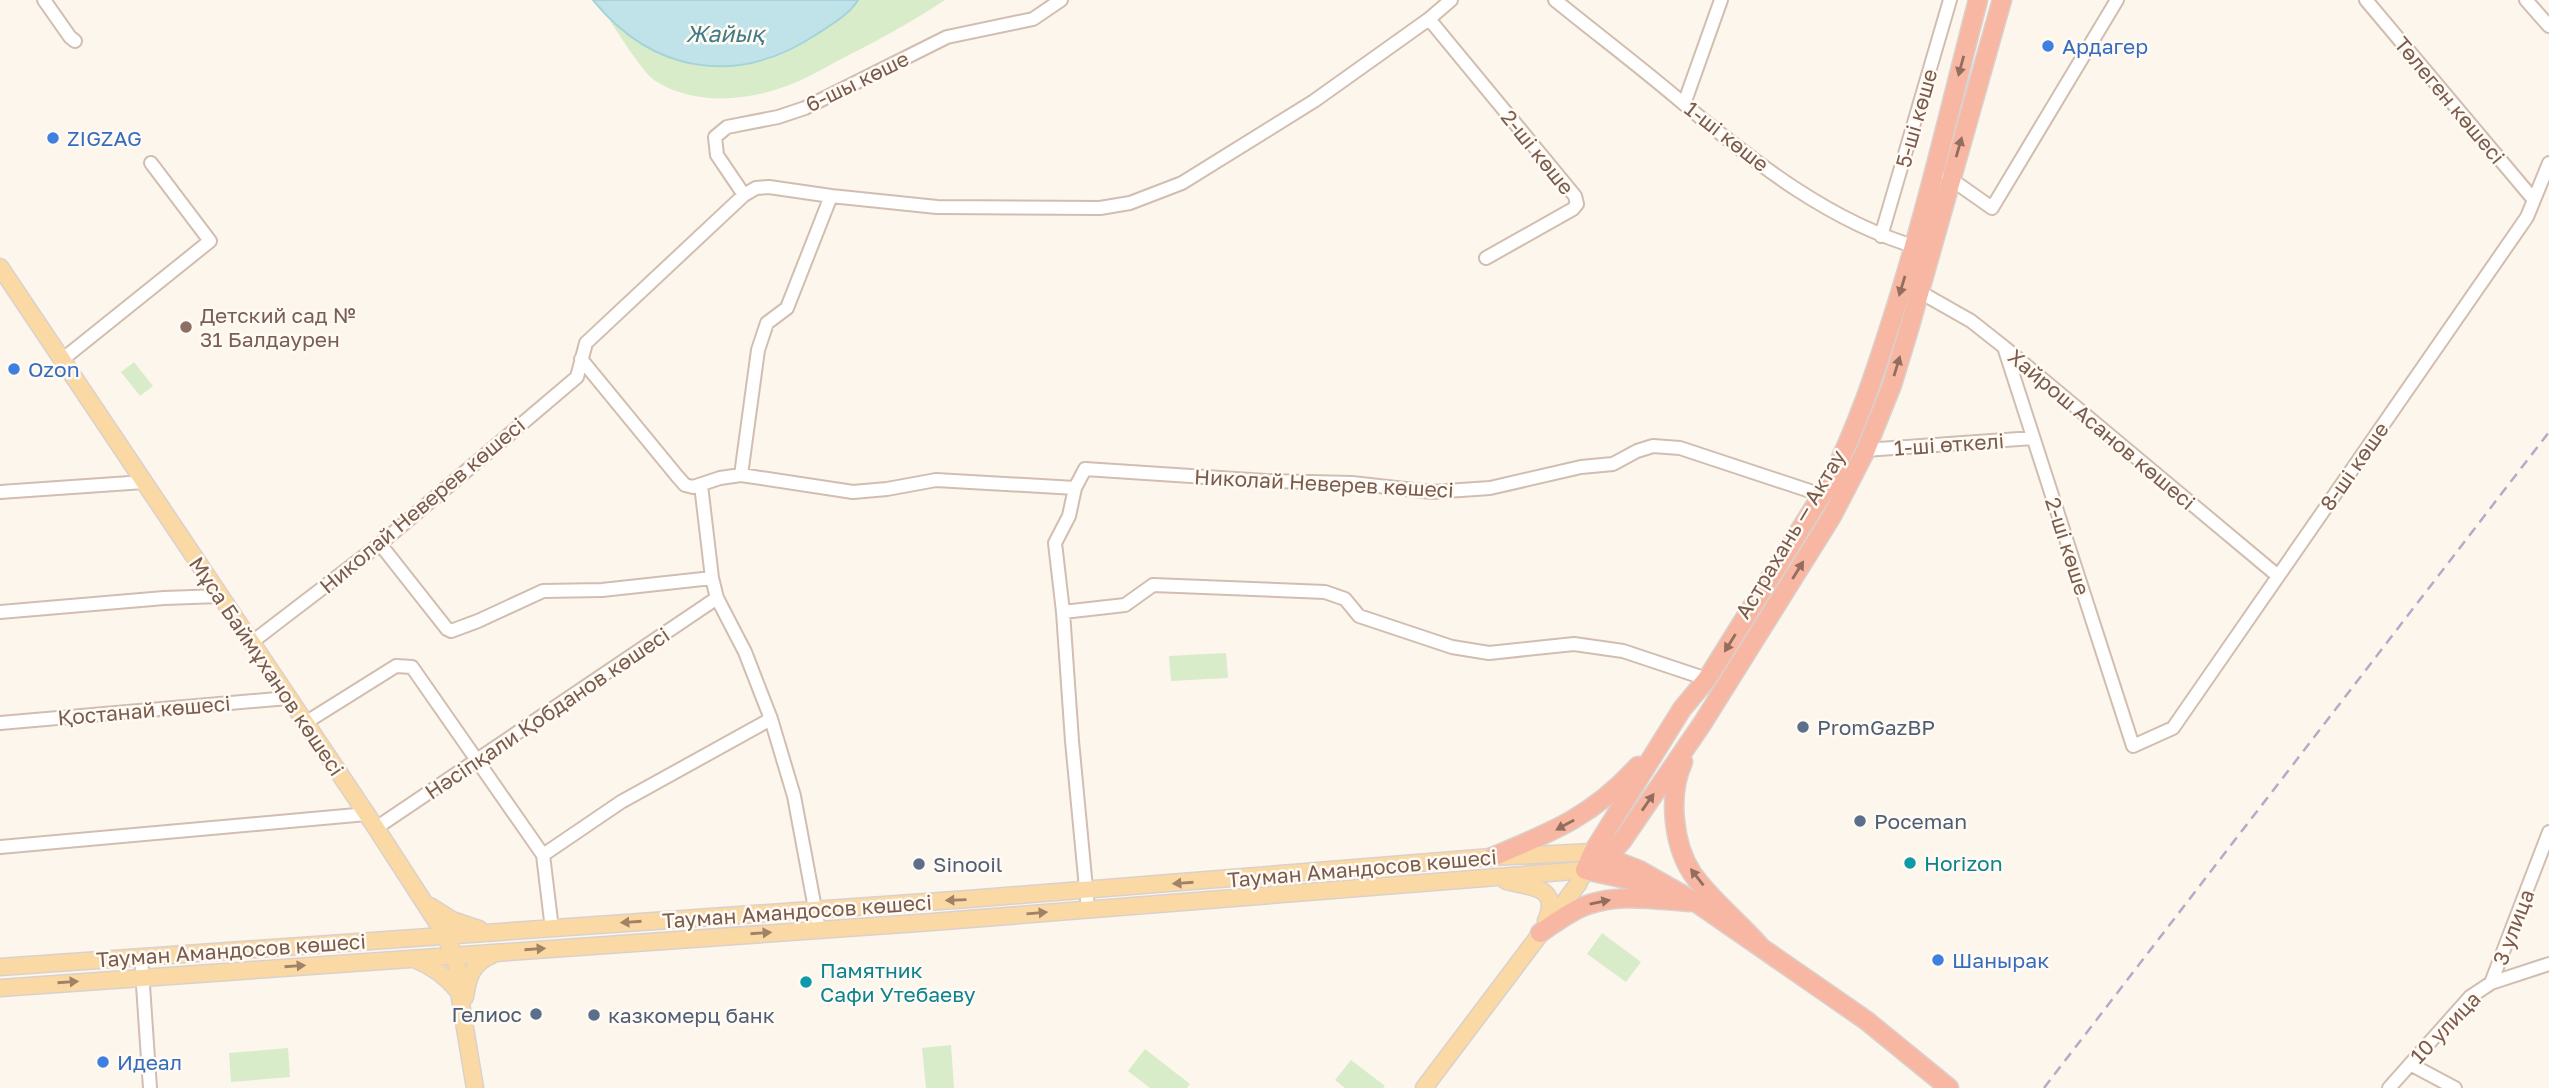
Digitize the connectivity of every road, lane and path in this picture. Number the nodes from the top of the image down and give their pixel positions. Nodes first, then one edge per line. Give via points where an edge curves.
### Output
1 (44, 0) edge
2 (1061, 0) edge
3 (1451, 0) edge
4 (1555, 0) edge
5 (1721, 0) edge
6 (1950, 0) edge
7 (1978, 0) edge
8 (2001, 0) edge
9 (2117, 0) edge
10 (2366, 0) edge
11 (2526, 0) edge
12 (1429, 19) junction
13 (2549, 26) edge
14 (75, 41) dead end
15 (1685, 104) junction
16 (151, 163) dead end
17 (2549, 163) edge
18 (1934, 167) junction
19 (1951, 179) junction
20 (744, 195) junction
21 (831, 197) junction
22 (2534, 200) junction
23 (1881, 236) junction
24 (1922, 249) junction
25 (1486, 258) dead end
26 (0, 267) edge
27 (1920, 292) junction
28 (2004, 347) junction
29 (63, 359) junction
30 (581, 359) junction
31 (2033, 438) junction
32 (1865, 450) junction
33 (741, 475) junction
34 (144, 482) junction
35 (701, 485) junction
36 (1075, 488) junction
37 (0, 492) edge
38 (1822, 495) junction
39 (380, 544) junction
40 (2278, 576) junction
41 (712, 578) junction
42 (220, 596) junction
43 (717, 598) junction
44 (0, 612) edge
45 (1063, 612) junction
46 (252, 642) junction
47 (1707, 679) junction
48 (288, 698) junction
49 (1682, 709) junction
50 (771, 719) junction
51 (0, 723) edge
52 (305, 723) junction
53 (1702, 724) junction
54 (2133, 746) joint
55 (476, 761) junction
56 (372, 821) junction
57 (2549, 832) edge
58 (0, 847) edge
59 (543, 855) junction
60 (1492, 858) junction
61 (1593, 866) junction
62 (1493, 877) junction
63 (1086, 890) junction
64 (1697, 903) junction
65 (426, 905) junction
66 (816, 909) junction
67 (1088, 909) junction
68 (552, 929) junction
69 (819, 930) junction
70 (491, 933) junction
71 (1540, 933) junction
72 (444, 935) junction
73 (410, 938) junction
74 (1759, 945) junction
75 (500, 952) junction
76 (454, 954) junction
77 (141, 956) junction
78 (412, 958) junction
79 (2549, 964) edge
80 (0, 967) edge
81 (142, 977) junction
82 (2491, 983) junction
83 (0, 988) edge
84 (459, 992) junction
85 (462, 1010) junction
86 (2410, 1063) junction
87 (150, 1088) edge
88 (475, 1088) edge
89 (1424, 1088) edge
90 (1949, 1088) edge
91 (2389, 1088) edge
92 (2455, 1088) edge

1 - 14 street
2 - 20 street, 6-шы көше via 1032,19 947,37 805,108 727,127 715,137 717,155
3 - 12 street
4 - 15 street, 1-ші көше
5 - 15 street
6 - 23 street, 5-шi көше
7 -> 18 highway, Астрахань — Актау
19 -> 8 highway, Астрахань — Актау
9 - 19 street via 1992,208
10 - 22 street, Төлеген көшесі
11 - 13 street
12 - 21 street via 1314,101 1182,183 1130,203 1100,208 937,207
12 - 25 street, 2-ші көше via 1577,204
15 - 23 street, 1-ші көше via 1807,197
16 - 29 street via 210,241
17 - 22 street, 8-шi көше
18 - 19 street
18 - 24 highway, Астрахань — Актау
19 - 24 highway, Астрахань — Актау
20 - 21 street via 769,187
20 - 30 street, Николай Неверев көшесі via 586,343
21 - 33 street via 787,309 767,324 758,350
22 - 40 street, 8-шi көше via 2527,217
23 - 24 street, 1-ші көше
24 - 27 highway, Астрахань — Актау
24 -> 38 highway, Астрахань — Актау via 1866,404
26 - 29 main road, Мұса Баймұханов көшесі
27 - 28 street, Хайрош Асанов көшесі via 1972,321
32 -> 27 highway, Астрахань — Актау via 1892,385
28 - 31 street, 2-ші көше
28 - 40 street, Хайрош Асанов көшесі
29 - 34 main road, Мұса Баймұханов көшесі
30 - 35 street via 685,485
30 - 39 street, Николай Неверев көшесі via 577,377
31 - 32 street, 1-ші өткелі
31 - 54 street, 2-ші көше
53 -> 32 highway, Астрахань — Актау via 1832,516
33 - 35 street
33 - 36 street via 853,492 936,480
34 - 37 street
34 - 42 main road, Мұса Баймұханов көшесі
35 - 41 street
36 - 38 street, Николай Неверев көшесі via 1085,469 1352,483 1432,492 1490,488 1613,464 1653,446 1680,448
36 - 45 street via 1069,516 1055,543
38 -> 47 highway, Астрахань — Актау
39 - 41 street via 451,631 543,591 602,590
39 - 46 street, Николай Неверев көшесі
40 - 54 street, 8-шi көше via 2173,728
41 - 43 street
42 - 44 street
42 - 46 main road, Мұса Баймұханов көшесі
43 - 50 street via 745,652
43 - 55 street, Нәсіпқали Қобданов көшесі
45 - 47 street via 1125,605 1153,585 1325,592 1345,599 1359,616 1452,647 1489,653 1574,644 1623,652
45 - 63 street
46 - 48 main road, Мұса Баймұханов көшесі
47 - 49 highway, Астрахань — Актау
48 - 51 street, Қостанай көшесі
48 - 52 main road, Мұса Баймұханов көшесі
49 - 53 highway
49 -> 60 highway via 1608,796 1548,835
49 - 61 highway, Астрахань — Актау
50 - 59 street via 621,802
50 - 66 street via 794,796
52 - 55 street via 396,666 412,667
52 - 56 main road, Мұса Баймұханов көшесі
61 -> 53 highway, Астрахань — Актау
74 -> 53 highway via 1692,872 1678,839 1678,774
55 - 56 street, Нәсіпқали Қобданов көшесі
55 - 59 street
56 - 58 street, Нәсіпқали Қобданов көшесі
56 - 65 main road, Мұса Баймұханов көшесі
57 - 82 street, 3 улица
59 - 68 street
60 - 61 main road, Тауман Амандосов көшесі
60 -> 63 main road, Тауман Амандосов көшесі
61 - 62 main road, Тауман Амандосов көшесі
61 - 64 highway via 1671,889
61 - 71 main road
62 - 67 main road, Тауман Амандосов көшесі
62 - 71 main road via 1540,888 1546,894 1550,910
63 -> 66 main road, Тауман Амандосов көшесі
63 - 67 street
71 -> 64 highway via 1586,905 1602,901 1640,898
64 - 74 highway
65 - 70 main road
65 - 72 main road, Мұса Баймұханов көшесі
65 - 73 main road via 423,930
66 -> 68 main road, Тауман Амандосов көшесі
66 - 69 street
69 -> 67 main road, Тауман Амандосов көшесі
68 - 70 main road, Тауман Амандосов көшесі
75 -> 69 main road, Тауман Амандосов көшесі
70 - 72 main road, Тауман Амандосов көшесі
71 - 89 main road
72 - 73 main road, Тауман Амандосов көшесі
72 - 76 main road, Мұса Баймұханов көшесі
73 - 77 main road, Тауман Амандосов көшесі
74 - 90 highway via 1867,1021
75 - 76 main road, Тауман Амандосов көшесі
75 - 85 main road via 476,964
76 - 78 main road, Тауман Амандосов көшесі
76 - 84 main road, Мұса Баймұханов көшесі
77 - 80 main road, Тауман Амандосов көшесі
77 - 81 street
81 -> 78 main road, Тауман Амандосов көшесі
78 - 84 main road via 452,982
79 - 82 street, 10 улица
83 -> 81 main road, Тауман Амандосов көшесі
81 - 87 street
82 - 86 street, 10 улица via 2470,998
84 - 85 main road, Мұса Баймұханов көшесі
85 - 88 main road, Мұса Баймұханов көшесі
86 - 91 street, 10 улица
86 - 92 street

